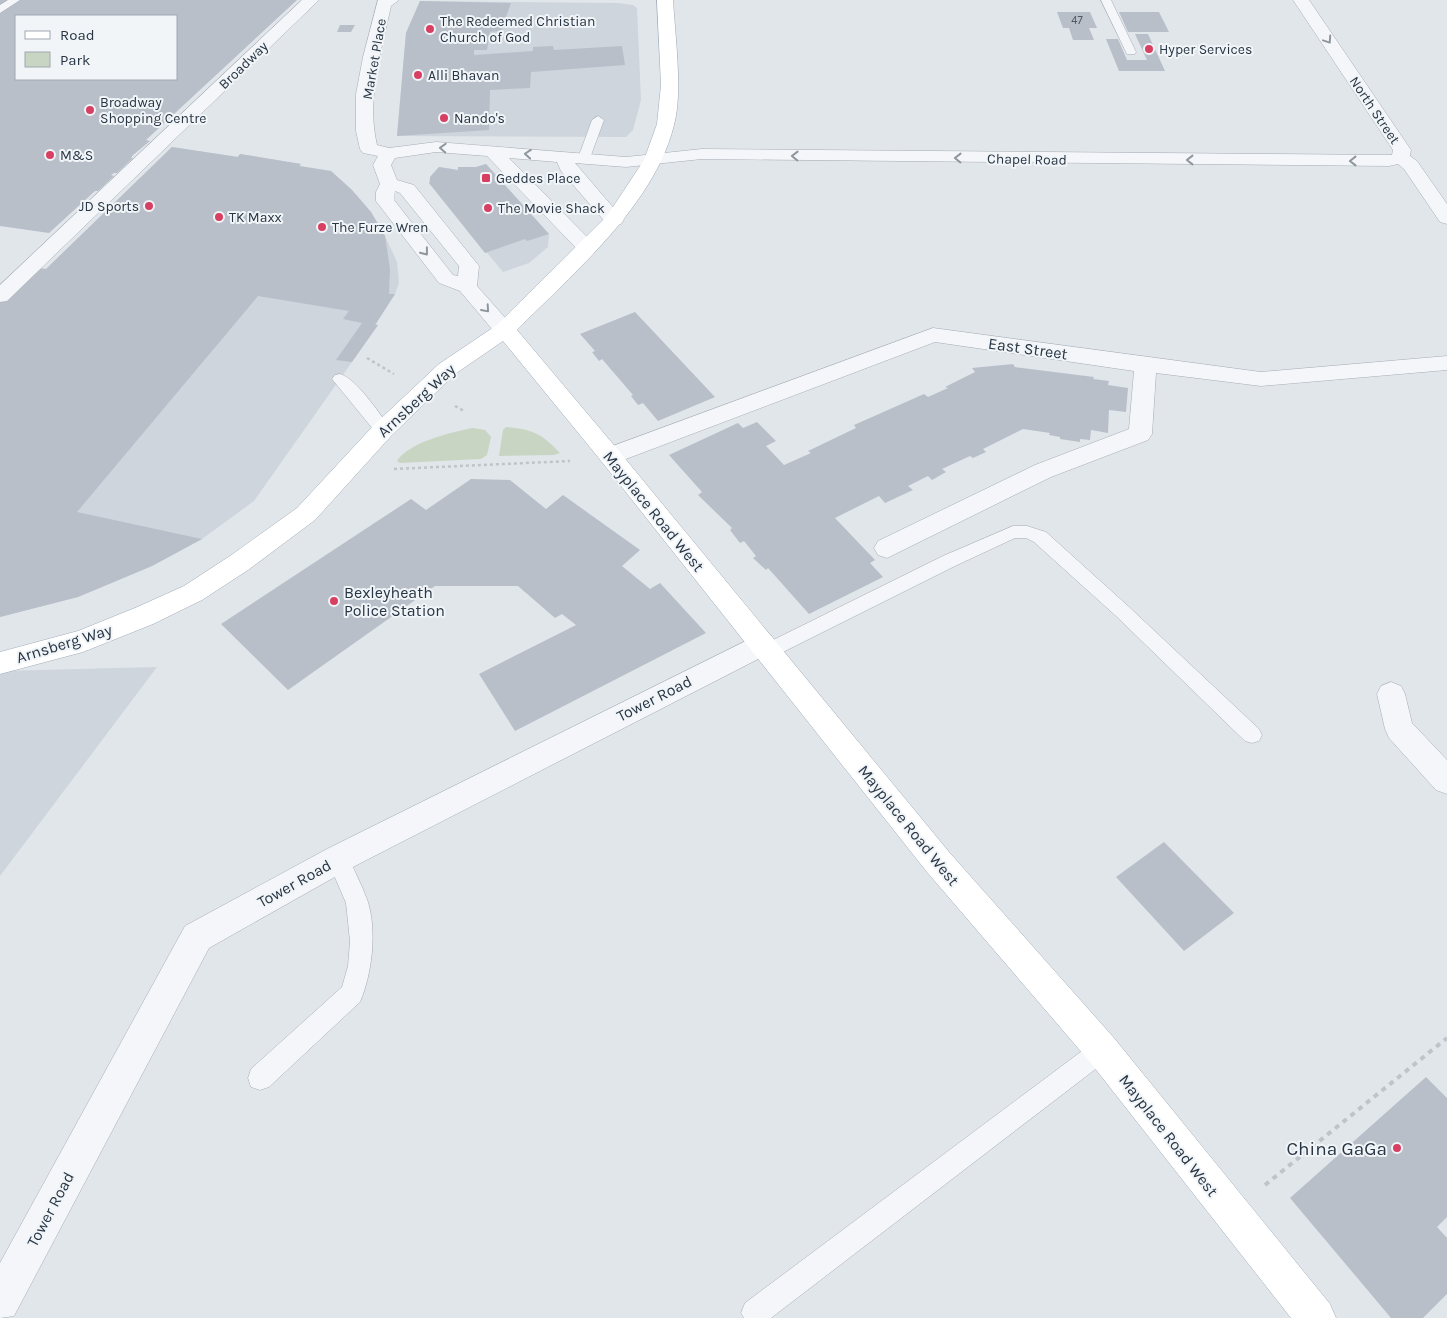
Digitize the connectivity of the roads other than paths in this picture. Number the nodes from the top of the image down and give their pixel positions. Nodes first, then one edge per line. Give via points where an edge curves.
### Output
1 (15, 0) edge
2 (311, 0) edge
3 (665, 0) edge
4 (1106, 0) edge
5 (1301, 0) edge
6 (387, 1) edge
7 (0, 10) edge
8 (1131, 52) dead end
9 (598, 120) dead end
10 (492, 151) junction
11 (389, 152) junction
12 (564, 156) junction
13 (584, 158) junction
14 (1401, 158) junction
15 (652, 160) junction
16 (1447, 218) edge
17 (614, 220) junction
18 (587, 248) junction
19 (0, 296) edge
20 (505, 330) junction
21 (1447, 362) edge
22 (1146, 365) junction
23 (340, 379) dead end
24 (383, 430) junction
25 (620, 453) junction
26 (887, 548) dead end
27 (764, 648) junction
28 (0, 663) edge
29 (1391, 694) dead end
30 (1252, 735) dead end
31 (1447, 781) edge
32 (338, 859) junction
33 (1102, 1050) junction
34 (260, 1078) dead end
35 (0, 1302) edge
36 (755, 1313) dead end
37 (1316, 1318) edge

1 - 7 lane
2 - 19 street, Broadway
3 - 15 main road, Arnsberg Way via 670,86 666,124
4 - 8 lane
5 -> 14 street, North Street via 1402,150
6 - 11 street, Market Place via 368,74 364,134 369,149
9 - 13 lane
10 -> 11 street via 436,147
12 -> 10 street
10 - 18 street
11 -> 20 street via 382,165 389,184 408,189 469,266 467,287
12 - 13 street
12 - 17 street via 567,167
13 - 15 street via 626,162
14 -> 15 street, Chapel Road via 1389,161 702,154
14 - 16 street, North Street via 1412,165
15 - 17 main road, Arnsberg Way
17 - 18 main road, Arnsberg Way
18 - 20 main road, Arnsberg Way
20 - 24 main road, Arnsberg Way via 447,369
20 - 25 main road, Mayplace Road West
21 - 22 street, East Street via 1261,379
22 - 25 street, East Street via 933,335
22 - 26 street via 1140,434 1043,472
23 - 24 lane
24 - 28 main road, Arnsberg Way via 306,514 193,593 84,640
25 - 27 main road, Mayplace Road West
27 - 30 lane via 1013,532 1026,532 1040,537
27 - 32 street, Tower Road
27 - 33 main road, Mayplace Road West via 938,862
29 - 31 street via 1399,729
32 - 34 lane via 356,903 361,941 352,994
32 - 35 street, Tower Road via 197,937
33 - 36 lane
33 - 37 main road, Mayplace Road West

